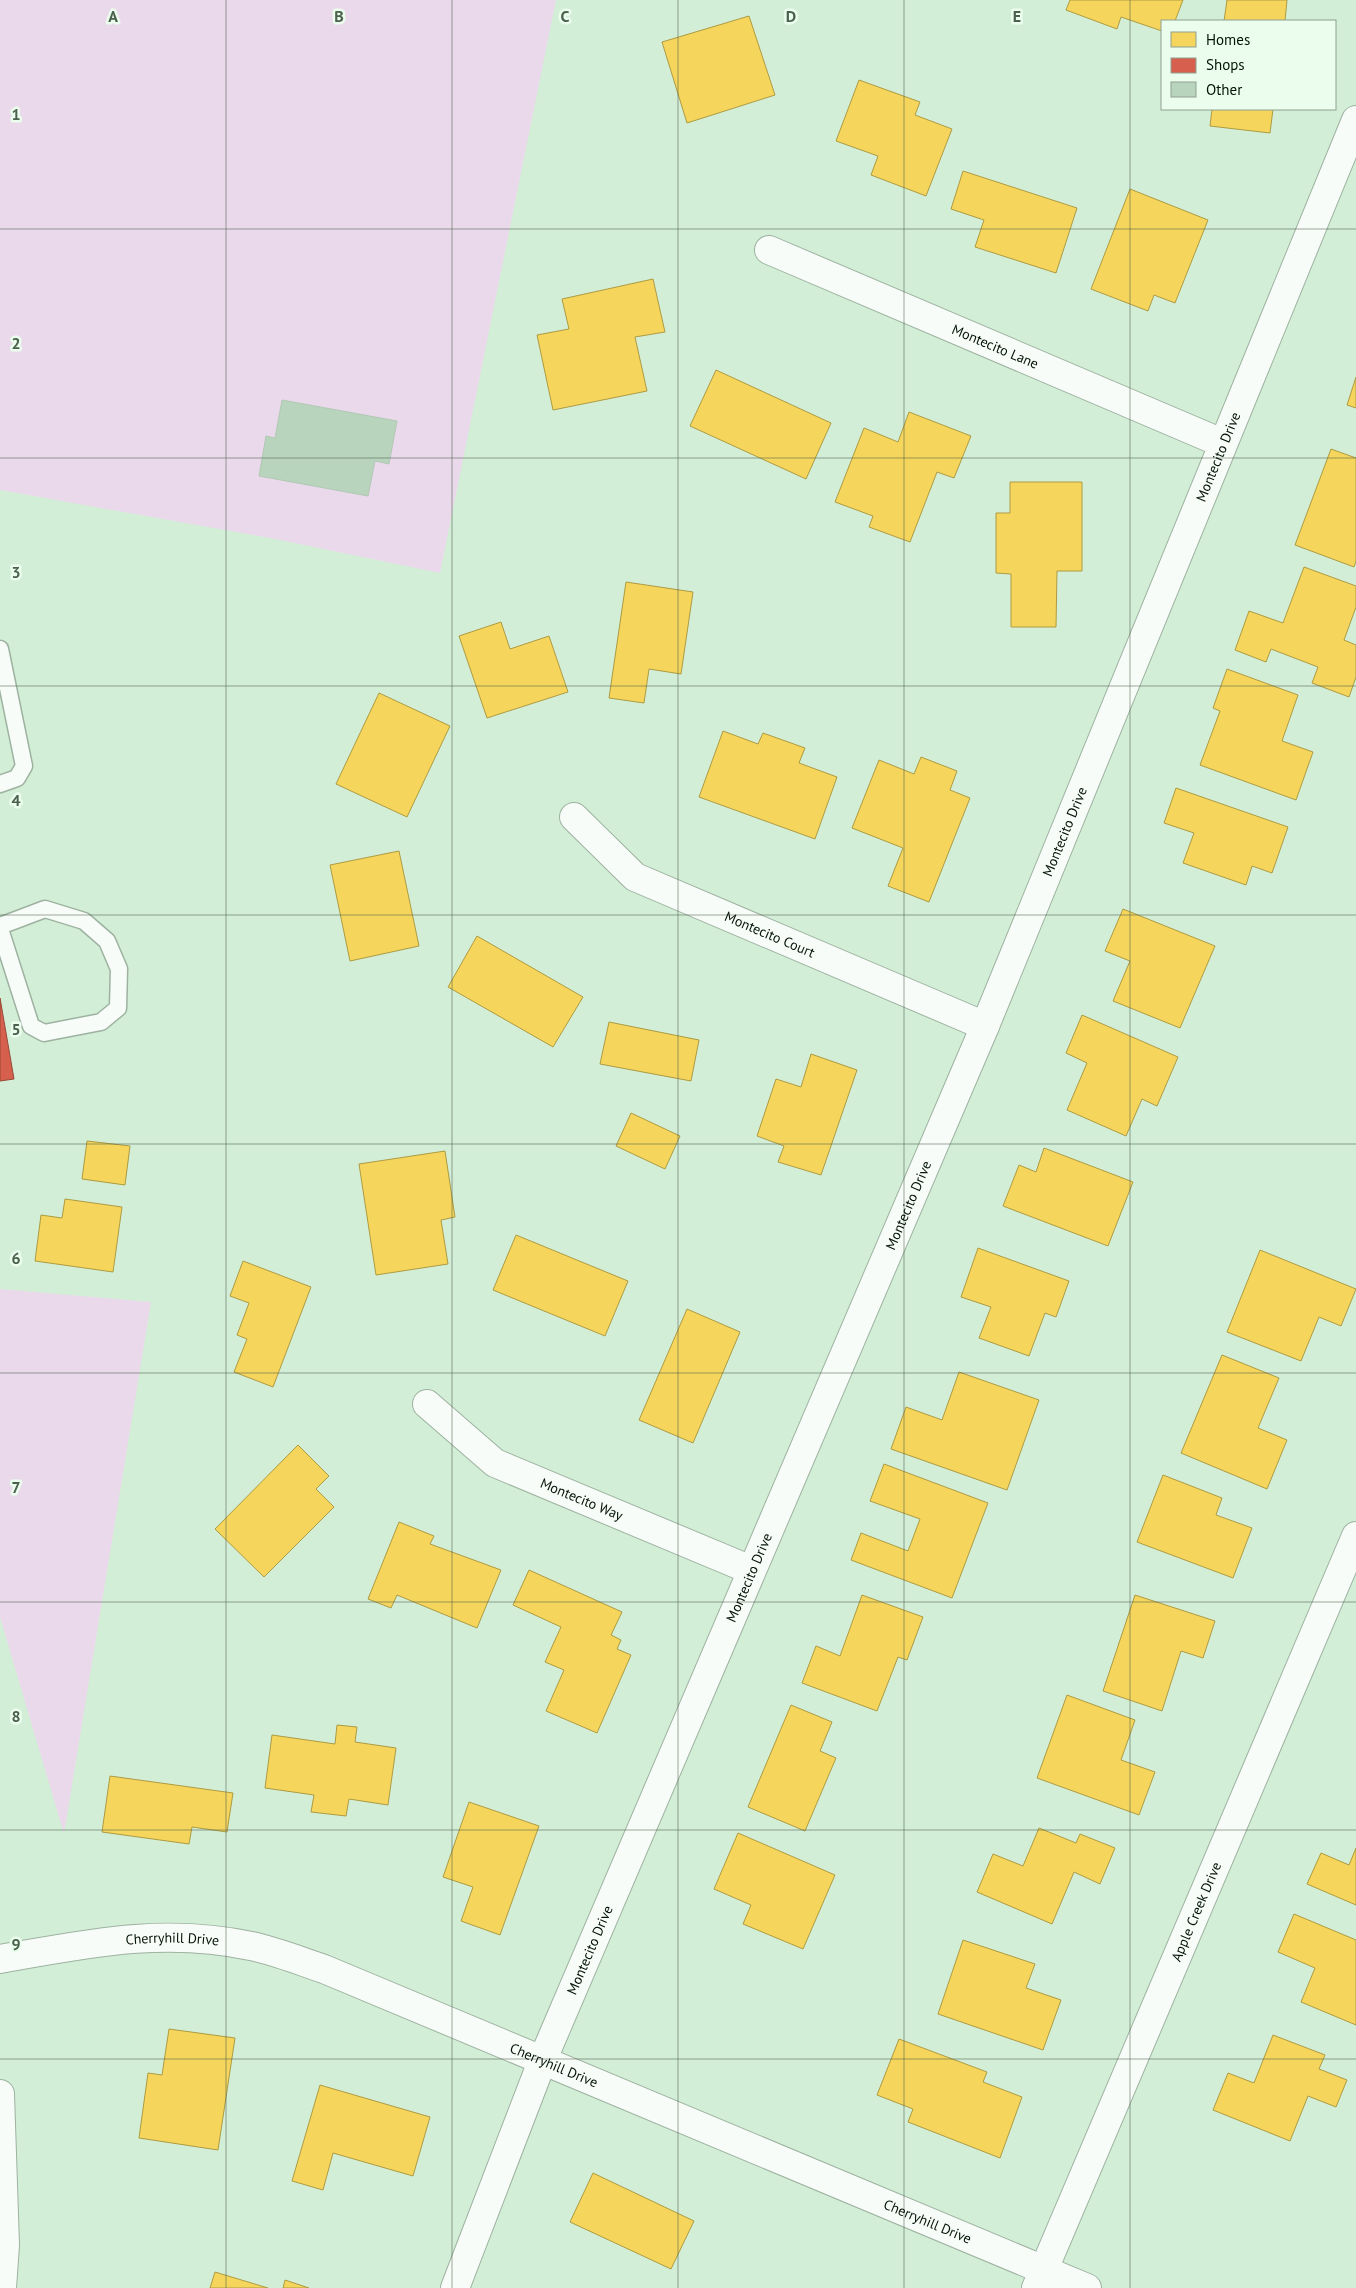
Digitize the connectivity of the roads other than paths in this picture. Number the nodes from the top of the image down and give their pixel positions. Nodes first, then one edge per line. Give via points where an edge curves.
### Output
1 (1356, 120) edge
2 (769, 250) dead end
3 (1222, 443) junction
4 (0, 649) edge
5 (0, 784) edge
6 (574, 817) dead end
7 (0, 927) edge
8 (985, 1026) junction
9 (427, 1404) dead end
10 (1356, 1536) edge
11 (751, 1570) junction
12 (0, 1958) edge
13 (543, 2059) junction
14 (0, 2094) edge
15 (1040, 2279) edge
16 (2, 2288) edge
17 (455, 2288) edge
18 (1087, 2288) edge

1 - 3 street, Montecito Drive
2 - 3 street, Montecito Lane
3 - 8 street, Montecito Drive
4 - 5 lane via 24,766 17,778
6 - 8 street, Montecito Court via 635,876
7 - 7 lane via 31,1026 44,1034 101,1022 118,1008 119,969 107,940 84,921 45,910
8 - 11 street, Montecito Drive
9 - 11 street, Montecito Way via 495,1463
10 - 15 street, Apple Creek Drive
11 - 13 street, Montecito Drive
12 - 13 street, Cherryhill Drive via 150,1936 207,1939 252,1946 324,1969
13 - 15 street, Cherryhill Drive
13 - 17 street, Montecito Drive
14 - 16 street via 5,2245
15 - 18 street, Cherryhill Drive

